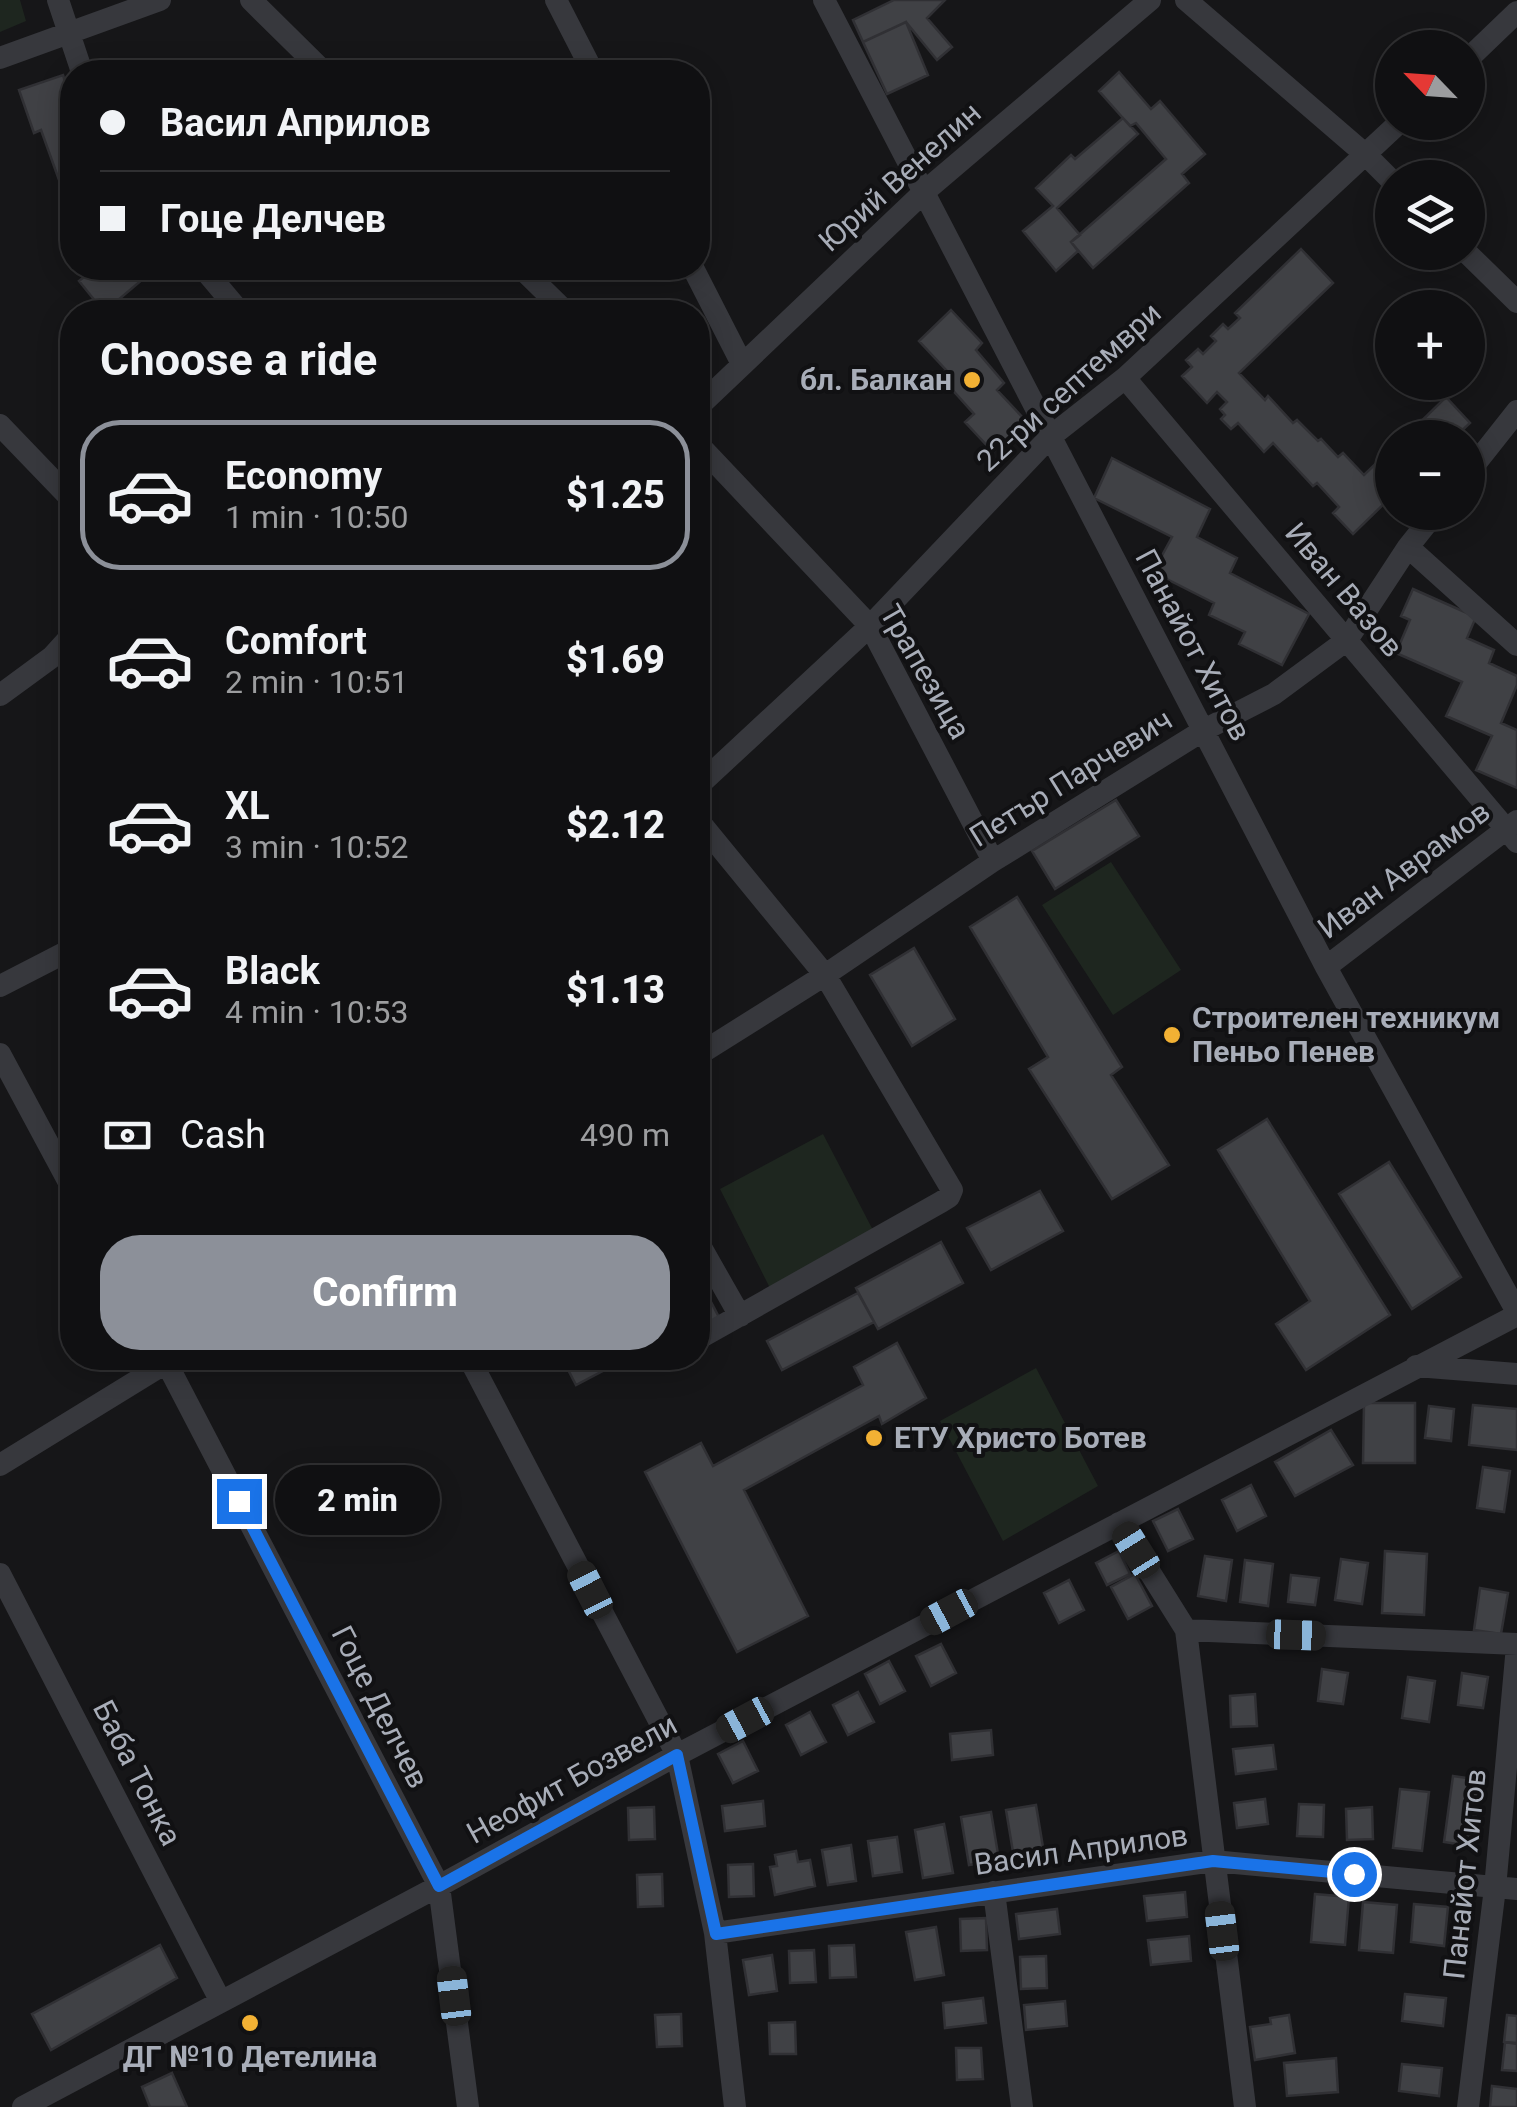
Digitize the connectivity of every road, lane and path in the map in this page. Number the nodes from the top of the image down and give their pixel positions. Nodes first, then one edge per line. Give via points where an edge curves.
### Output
1 (58, 0) edge
2 (160, 0) edge
3 (250, 0) edge
4 (556, 0) edge
5 (824, 0) edge
6 (1150, 0) edge
7 (1186, 0) edge
8 (1517, 12) edge
9 (70, 34) junction
10 (1485, 42) edge
11 (0, 58) edge
12 (78, 60) edge
13 (312, 60) edge
14 (587, 60) edge
15 (1381, 140) edge
16 (1366, 155) junction
17 (1375, 164) edge
18 (924, 192) junction
19 (1484, 270) edge
20 (213, 280) edge
21 (533, 280) edge
22 (230, 300) edge
23 (554, 300) edge
24 (710, 301) edge
25 (1517, 302) edge
26 (742, 364) junction
27 (1125, 378) junction
28 (710, 395) edge
29 (1517, 411) edge
30 (0, 424) edge
31 (1050, 436) junction
32 (1485, 451) edge
33 (710, 457) edge
34 (60, 487) edge
35 (1422, 530) edge
36 (1408, 548) junction
37 (870, 626) junction
38 (1347, 640) junction
39 (1517, 646) edge
40 (60, 648) edge
41 (0, 695) edge
42 (1204, 730) junction
43 (710, 775) edge
44 (1514, 831) edge
45 (710, 835) edge
46 (993, 861) junction
47 (60, 955) edge
48 (1326, 967) junction
49 (825, 975) junction
50 (0, 986) edge
51 (710, 1048) edge
52 (0, 1054) edge
53 (60, 1166) edge
54 (710, 1263) edge
55 (1517, 1314) edge
56 (740, 1316) junction
57 (710, 1332) edge
58 (1416, 1366) junction
59 (150, 1370) edge
60 (174, 1370) edge
61 (475, 1370) edge
62 (1517, 1374) edge
63 (0, 1464) edge
64 (1120, 1523) junction
65 (0, 1574) edge
66 (1186, 1630) junction
67 (1517, 1645) edge
68 (677, 1755) junction
69 (1213, 1861) junction
70 (439, 1886) junction
71 (1506, 1888) edge
72 (994, 1892) junction
73 (716, 1934) junction
74 (220, 2000) junction
75 (23, 2107) edge
76 (468, 2107) edge
77 (735, 2107) edge
78 (1022, 2107) edge
79 (1245, 2107) edge
80 (1468, 2107) edge

1 - 9 street
2 - 9 street
3 - 13 street
4 - 14 street
5 - 18 street, Панайот Хитов
6 - 18 street, Юрий Венелин
7 - 16 street
8 - 10 street
9 - 11 street
9 - 12 street
15 - 16 street, 22-ри септември
16 - 17 street
16 - 27 street, 22-ри септември
18 - 26 street, Юрий Венелин
18 - 31 street, Панайот Хитов
19 - 25 street
20 - 22 street
21 - 23 street
24 - 26 street
26 - 28 street, Юрий Венелин
27 - 31 street, 22-ри септември
27 - 38 street, Иван Вазов
29 - 32 street
30 - 34 street
31 - 37 street, 22-ри септември
31 - 42 street, Панайот Хитов
33 - 37 street, Трапезица
35 - 36 street, Петър Парчевич
36 - 38 street, Петър Парчевич
36 - 39 street
37 - 43 street, 22-ри септември
37 - 46 street, Трапезица
38 - 42 street, Петър Парчевич via 1274,694
38 - 44 street, Иван Вазов
40 - 41 street
42 - 46 street, Петър Парчевич
42 - 48 street, Панайот Хитов
44 - 48 street, Иван Аврамов
45 - 49 street
46 - 49 street, Петър Парчевич
47 - 50 street
48 - 55 street, Панайот Хитов
49 - 51 street, Петър Парчевич
49 - 56 street via 952,1190
52 - 53 street
54 - 56 street
55 - 58 street, Неофит Бозвели
56 - 57 street
58 - 62 street
58 - 64 street, Неофит Бозвели
59 - 63 street
60 - 70 street, Гоце Делчев
61 - 68 street
64 - 66 street
64 - 68 street, Неофит Бозвели
65 - 74 street, Баба Тонка
66 - 67 street
66 - 69 street
67 - 71 street, Панайот Хитов
68 - 70 street, Неофит Бозвели
68 - 73 street
69 - 71 street, Васил Априлов
69 - 72 street, Васил Априлов
69 - 79 street
70 - 74 street, Неофит Бозвели
70 - 76 street, Гоце Делчев
71 - 80 street, Панайот Хитов
72 - 73 street, Васил Априлов
72 - 78 street
73 - 77 street
74 - 75 street, Неофит Бозвели

